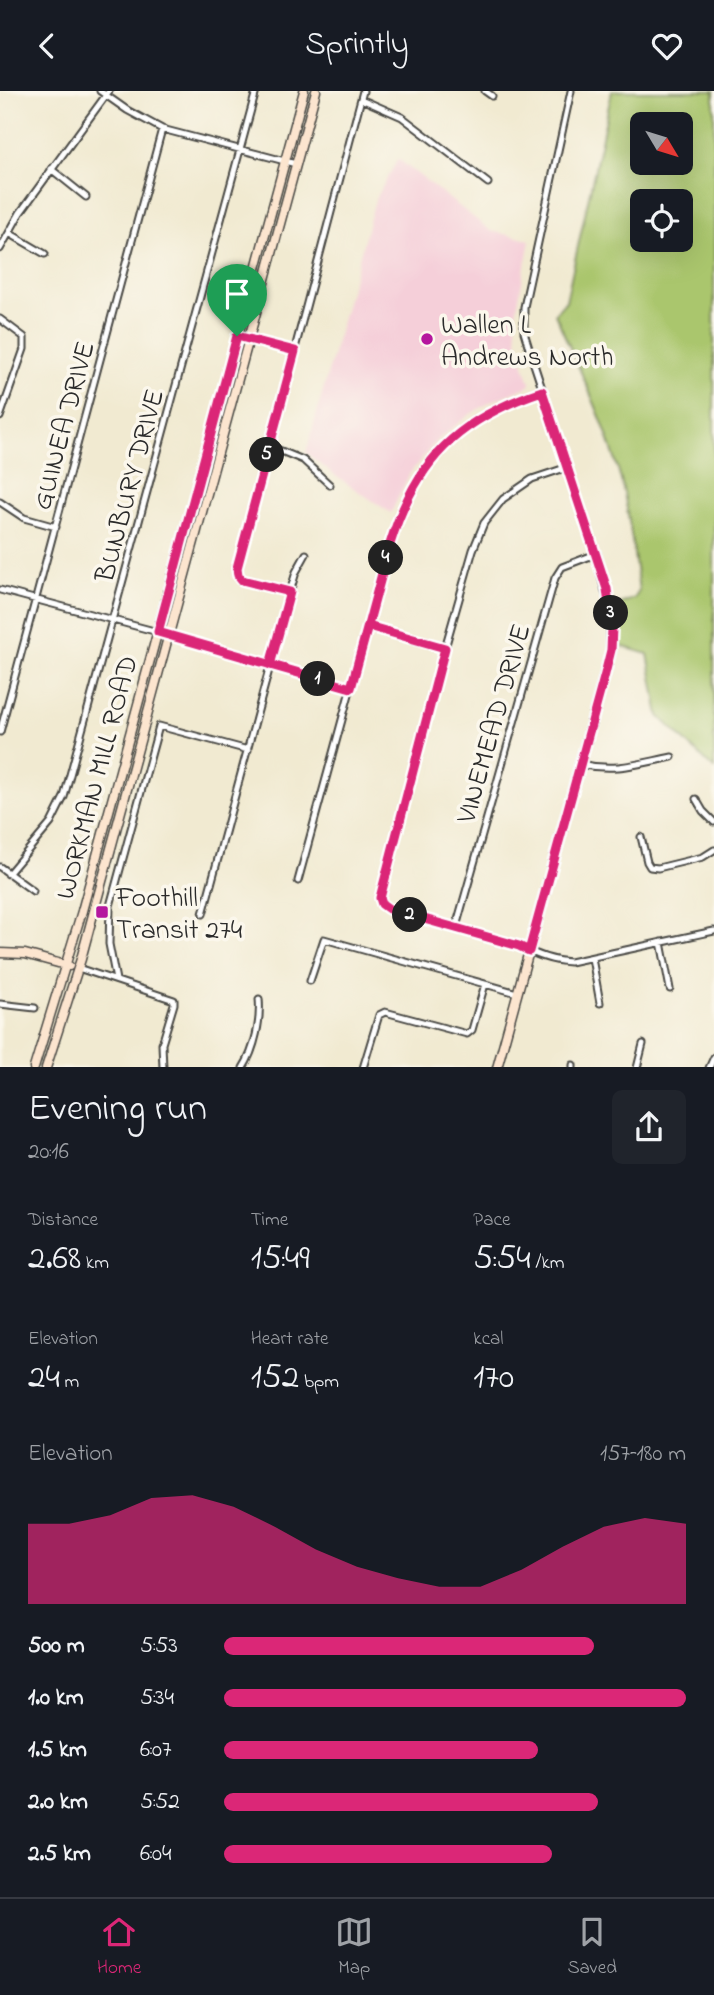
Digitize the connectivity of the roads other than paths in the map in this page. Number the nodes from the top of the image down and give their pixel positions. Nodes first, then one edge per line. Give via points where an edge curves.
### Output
1 (256, 91) edge
2 (304, 91) edge
3 (316, 91) edge
4 (363, 91) edge
5 (485, 91) edge
6 (571, 91) edge
7 (105, 92) edge
8 (492, 96) dead end
9 (361, 99) junction
10 (162, 129) junction
11 (240, 149) junction
12 (285, 161) junction
13 (296, 164) junction
14 (51, 169) junction
15 (488, 183) dead end
16 (86, 197) dead end
17 (9, 233) junction
18 (0, 249) edge
19 (45, 254) dead end
20 (0, 319) edge
21 (237, 336) junction
22 (249, 339) junction
23 (295, 351) junction
24 (542, 391) junction
25 (0, 417) edge
26 (268, 446) junction
27 (568, 467) junction
28 (330, 485) dead end
29 (0, 502) edge
30 (56, 527) junction
31 (306, 554) dead end
32 (596, 554) junction
33 (0, 590) edge
34 (290, 592) junction
35 (36, 600) junction
36 (113, 621) junction
37 (368, 626) junction
38 (158, 632) junction
39 (169, 635) junction
40 (445, 648) junction
41 (270, 665) junction
42 (351, 688) junction
43 (0, 732) edge
44 (248, 750) junction
45 (672, 757) dead end
46 (579, 764) junction
47 (696, 799) dead end
48 (714, 822) edge
49 (642, 837) dead end
50 (714, 850) edge
51 (0, 867) edge
52 (8, 874) junction
53 (298, 881) dead end
54 (33, 891) dead end
55 (203, 914) dead end
56 (456, 927) junction
57 (714, 931) edge
58 (661, 942) junction
59 (529, 951) junction
60 (0, 953) edge
61 (592, 958) junction
62 (67, 965) junction
63 (78, 968) junction
64 (116, 980) junction
65 (310, 981) dead end
66 (485, 984) junction
67 (670, 989) dead end
68 (517, 993) junction
69 (259, 999) dead end
70 (600, 1003) dead end
71 (0, 1004) edge
72 (34, 1008) dead end
73 (643, 1044) dead end
74 (714, 1057) edge
75 (34, 1067) edge
76 (46, 1067) edge
77 (163, 1067) edge
78 (243, 1067) edge
79 (363, 1067) edge
80 (497, 1067) edge
81 (638, 1067) edge
82 (709, 1067) edge

1 - 11 street, BUNBURY DRIVE
2 - 12 main road, WORKMAN MILL ROAD
3 - 13 main road, WORKMAN MILL ROAD
4 - 9 street
5 - 8 street
6 - 24 street via 524,307 524,332
7 - 10 street via 134,115
7 - 14 street
9 - 15 street via 402,117
9 - 23 street
10 - 11 street
10 - 30 street, GUINEA DRIVE
11 - 12 street
11 - 36 street, BUNBURY DRIVE
12 - 13 street
12 - 21 main road, WORKMAN MILL ROAD
13 - 22 main road, WORKMAN MILL ROAD
14 - 16 street
14 - 17 street
17 - 18 street
17 - 19 street
20 - 25 street via 24,337 24,349
21 - 22 street
21 - 38 main road, WORKMAN MILL ROAD
22 - 23 street
22 - 39 main road, WORKMAN MILL ROAD
23 - 26 street
24 - 27 street
24 - 37 street via 477,421 429,463 399,515
26 - 28 street via 303,460
26 - 34 street via 238,575 242,580
27 - 32 street
27 - 40 street via 531,479 503,499 484,523
29 - 30 street via 24,518
30 - 35 street, GUINEA DRIVE
31 - 34 street
32 - 46 main road via 607,589 611,650
32 - 56 street, VINEMEAD DRIVE via 562,567 555,578
33 - 35 street
34 - 41 street
35 - 36 street
35 - 43 street, GUINEA DRIVE
36 - 38 street
36 - 52 street, BUNBURY DRIVE via 64,797 51,823
37 - 40 street
37 - 42 street
38 - 39 street
38 - 62 main road, WORKMAN MILL ROAD
39 - 41 street
39 - 63 main road, WORKMAN MILL ROAD
40 - 56 street via 380,898 389,909
41 - 42 street
41 - 44 street
42 - 53 street
44 - 55 street
44 - 64 street via 159,726 110,906 109,944
45 - 46 street via 618,768
46 - 59 main road
47 - 48 street
49 - 50 street via 650,867 703,857
51 - 52 street
52 - 54 street
56 - 59 street
57 - 58 street
58 - 61 street
58 - 67 street
59 - 61 street via 558,962
59 - 68 main road
60 - 62 main road
61 - 70 street
62 - 63 main road
62 - 75 main road, WORKMAN MILL ROAD
63 - 64 street
63 - 76 main road, WORKMAN MILL ROAD
64 - 77 street via 174,1000 162,1044
65 - 66 street via 324,939
66 - 68 street
66 - 79 street via 467,1034 385,1012 379,1015
68 - 80 main road
69 - 78 street via 260,1013
71 - 72 street
73 - 81 street
74 - 82 street

